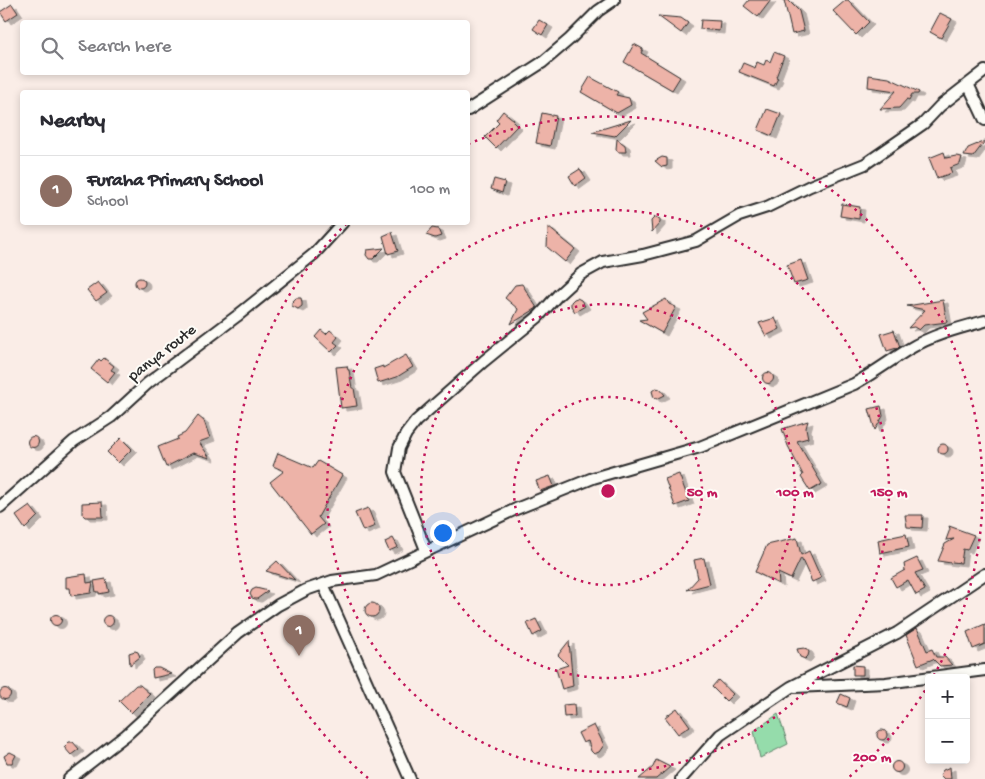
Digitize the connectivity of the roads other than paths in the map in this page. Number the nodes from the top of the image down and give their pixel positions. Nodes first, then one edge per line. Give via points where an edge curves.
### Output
1 (614, 0) edge
2 (985, 71) edge
3 (968, 84) junction
4 (470, 109) edge
5 (985, 120) edge
6 (341, 225) edge
7 (985, 321) edge
8 (0, 507) edge
9 (426, 550) junction
10 (985, 574) edge
11 (322, 584) junction
12 (985, 670) edge
13 (791, 687) junction
14 (69, 779) edge
15 (410, 779) edge
16 (681, 779) edge

1 - 4 street via 543,62
2 - 3 street
3 - 5 street
3 - 9 street via 923,124 865,164 739,216 696,241 603,262 581,274 538,317 416,421 406,434 399,448 395,472
6 - 8 street, panya route via 314,254 148,383 111,417 74,441
7 - 9 street via 950,330 910,348 854,384 778,416 700,447 593,478
9 - 11 street via 376,575
10 - 13 street via 897,633
11 - 14 street via 278,606 238,633 126,735
11 - 15 street
12 - 13 street via 886,683
13 - 16 street via 720,735

